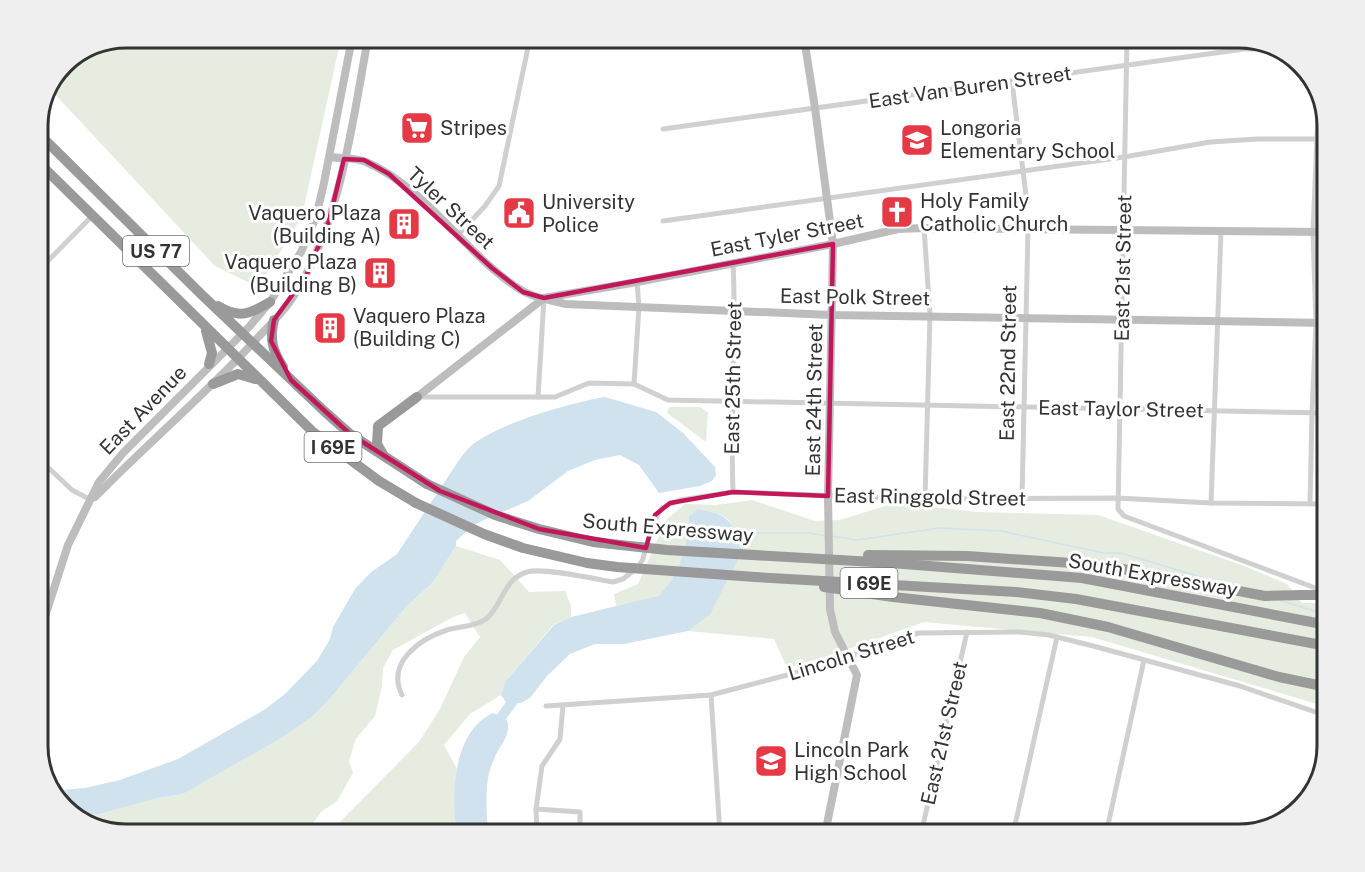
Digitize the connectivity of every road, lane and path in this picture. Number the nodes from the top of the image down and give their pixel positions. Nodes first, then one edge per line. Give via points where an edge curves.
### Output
1 (350, 48) edge
2 (366, 48) edge
3 (527, 48) edge
4 (806, 48) edge
5 (1127, 48) edge
6 (1254, 50) edge
7 (1127, 65) junction
8 (1012, 82) junction
9 (815, 108) junction
10 (663, 129) dead end
11 (1317, 139) edge
12 (48, 143) edge
13 (1317, 151) edge
14 (330, 157) junction
15 (1125, 157) junction
16 (344, 159) junction
17 (1023, 170) junction
18 (48, 172) edge
19 (826, 199) junction
20 (1028, 203) dead end
21 (92, 216) junction
22 (663, 221) dead end
23 (924, 228) junction
24 (1028, 229) junction
25 (1125, 229) junction
26 (1221, 231) junction
27 (1313, 232) junction
28 (1317, 232) edge
29 (458, 235) junction
30 (833, 244) junction
31 (48, 261) edge
32 (733, 262) junction
33 (637, 282) junction
34 (202, 295) junction
35 (544, 298) junction
36 (270, 302) junction
37 (639, 307) junction
38 (736, 311) junction
39 (832, 315) junction
40 (930, 315) junction
41 (1026, 318) junction
42 (1121, 318) junction
43 (274, 320) junction
44 (1218, 320) junction
45 (1316, 323) junction
46 (205, 328) junction
47 (242, 333) junction
48 (252, 343) junction
49 (226, 348) junction
50 (237, 359) junction
51 (209, 364) junction
52 (258, 380) junction
53 (291, 380) junction
54 (213, 384) junction
55 (634, 384) junction
56 (417, 397) junction
57 (538, 397) junction
58 (733, 402) junction
59 (830, 404) junction
60 (927, 404) junction
61 (1024, 408) junction
62 (1120, 410) junction
63 (1215, 411) junction
64 (1312, 413) junction
65 (1317, 413) edge
66 (386, 459) junction
67 (48, 467) edge
68 (733, 492) junction
69 (828, 496) junction
70 (1022, 498) junction
71 (1117, 498) junction
72 (925, 499) junction
73 (91, 500) junction
74 (1211, 503) junction
75 (1310, 504) junction
76 (1317, 504) edge
77 (735, 554) junction
78 (755, 577) junction
79 (1317, 589) edge
80 (1317, 594) edge
81 (48, 597) edge
82 (1317, 623) edge
83 (967, 632) junction
84 (1057, 637) junction
85 (1317, 644) edge
86 (848, 658) junction
87 (1144, 660) junction
88 (1317, 685) edge
89 (402, 695) dead end
90 (711, 695) junction
91 (563, 705) junction
92 (546, 706) dead end
93 (1317, 712) edge
94 (536, 809) junction
95 (537, 824) edge
96 (580, 824) edge
97 (719, 824) edge
98 (827, 824) edge
99 (923, 824) edge
100 (1015, 824) edge
101 (1108, 824) edge

1 - 14 street, East Avenue
2 - 16 street, East Avenue
3 - 29 street via 499,186
4 - 9 street, East 24th Street
5 - 7 street, East 21st Street
6 - 7 street, East Van Buren Street
7 - 8 street, East Van Buren Street
7 - 15 street, East 21st Street
8 - 9 street, East Van Buren Street
8 - 17 street
9 - 10 street, East Van Buren Street
9 - 19 street, East 24th Street
11 - 15 street via 1210,142
12 - 34 highway, South Expressway / US 77
13 - 27 street
14 - 16 street, Tyler Street
14 - 36 street, East Avenue via 309,236
15 - 17 street
15 - 25 street, East 21st Street
16 - 29 street, Tyler Street via 364,160 388,174
16 - 43 street, East Avenue via 329,221 314,259 291,300
17 - 19 street
17 - 20 street
18 - 21 highway, South Expressway / US 77
19 - 22 street
19 - 30 street, East 24th Street
21 - 31 street
21 - 46 highway, South Expressway / US 77
23 - 24 street, East Tyler Street
23 - 30 street, East Tyler Street via 898,229
23 - 40 street
24 - 25 street, East Tyler Street
24 - 41 street, East 22nd Street
25 - 26 street, East Tyler Street
25 - 42 street, East 21st Street
26 - 27 street, East Tyler Street
26 - 44 street
27 - 28 street, East Tyler Street
27 - 45 street
29 - 35 street, Tyler Street via 523,292
30 - 32 street, East Tyler Street
30 - 39 street, East 24th Street
32 - 33 street, East Tyler Street
32 - 38 street, East 25th Street
33 - 35 street, East Tyler Street
33 - 37 street
34 - 36 highway via 221,308 240,314
34 - 47 highway, South Expressway / US 77
35 - 37 street, East Polk Street via 565,304
35 - 56 street
35 - 57 street
36 - 47 street, East Avenue
37 - 38 street, East Polk Street
37 - 55 street
38 - 39 street, East Polk Street
38 - 58 street, East 25th Street
39 - 40 street, East Polk Street
39 - 59 street, East 24th Street
40 - 41 street, East Polk Street
40 - 60 street
41 - 42 street, East Polk Street
41 - 61 street, East 22nd Street
42 - 44 street, East Polk Street
42 - 62 street, East 21st Street
43 - 48 street, East Avenue
43 - 53 highway via 273,350
44 - 45 street, East Polk Street
44 - 63 street
45 - 64 street
46 - 49 highway, South Expressway / US 77
46 - 51 highway via 212,353
47 - 48 highway, South Expressway / US 77
47 - 49 street, East Avenue
48 - 50 street, East Avenue
48 - 53 highway, South Expressway / I 69E
49 - 50 highway, South Expressway / US 77
49 - 51 street, East Avenue
50 - 52 highway, South Expressway / I 69E
50 - 54 street, East Avenue
51 - 73 street, East Avenue via 117,460 99,482
52 - 54 highway via 238,374
52 - 78 highway, South Expressway / I 69E, bridge via 295,416 379,481 416,504 484,534 559,557 617,567
53 - 66 highway, South Expressway / I 69E via 350,434
54 - 73 street, East Avenue
55 - 57 street, East Taylor Street via 589,383 555,397
55 - 58 street, East Taylor Street via 668,399
56 - 57 street, East Taylor Street
56 - 66 highway via 378,426 377,444
58 - 59 street, East Taylor Street
58 - 68 street, East 25th Street
59 - 60 street, East Taylor Street
59 - 69 street, East 24th Street
60 - 61 street, East Taylor Street
60 - 72 street
61 - 62 street, East Taylor Street
61 - 70 street, East 22nd Street
62 - 63 street, East Taylor Street
62 - 71 street, East 21st Street
63 - 64 street, East Taylor Street
63 - 74 street
64 - 65 street, East Taylor Street
64 - 75 street
66 - 77 highway, South Expressway / I 69E, bridge via 427,484 495,515 564,536 641,548
67 - 73 street via 72,490
68 - 69 street, East Ringgold Street
68 - 89 street, East Ringgold Street via 680,500 662,508 652,524 643,559 623,579 613,582 543,570 519,575 482,621 428,638 404,658 397,673
69 - 72 street, East Ringgold Street
69 - 86 street, East 24th Street via 830,609
70 - 71 street, East Ringgold Street
70 - 72 street, East Ringgold Street
71 - 74 street, East Ringgold Street
71 - 79 street via 1118,509 1124,516
73 - 81 street, East Avenue
74 - 75 street, East Ringgold Street
75 - 76 street, East Ringgold Street
77 - 80 highway, bridge via 1060,561 1102,565 1265,596
77 - 82 highway, South Expressway / I 69E, bridge via 1082,578
78 - 85 highway, South Expressway / I 69E, bridge via 1056,596
78 - 88 highway, bridge via 1040,613 1108,627
83 - 84 street, Lincoln Street
83 - 86 street, Lincoln Street via 896,638
83 - 99 street, East 21st Street
84 - 87 street, Lincoln Street
84 - 100 street
86 - 90 street, Lincoln Street
86 - 98 street via 857,675
87 - 93 street, Lincoln Street
87 - 101 street
90 - 91 street, Lincoln Street
90 - 97 street
91 - 92 street, Lincoln Street
91 - 94 street via 560,739 542,766
94 - 95 street
94 - 96 street via 580,812

